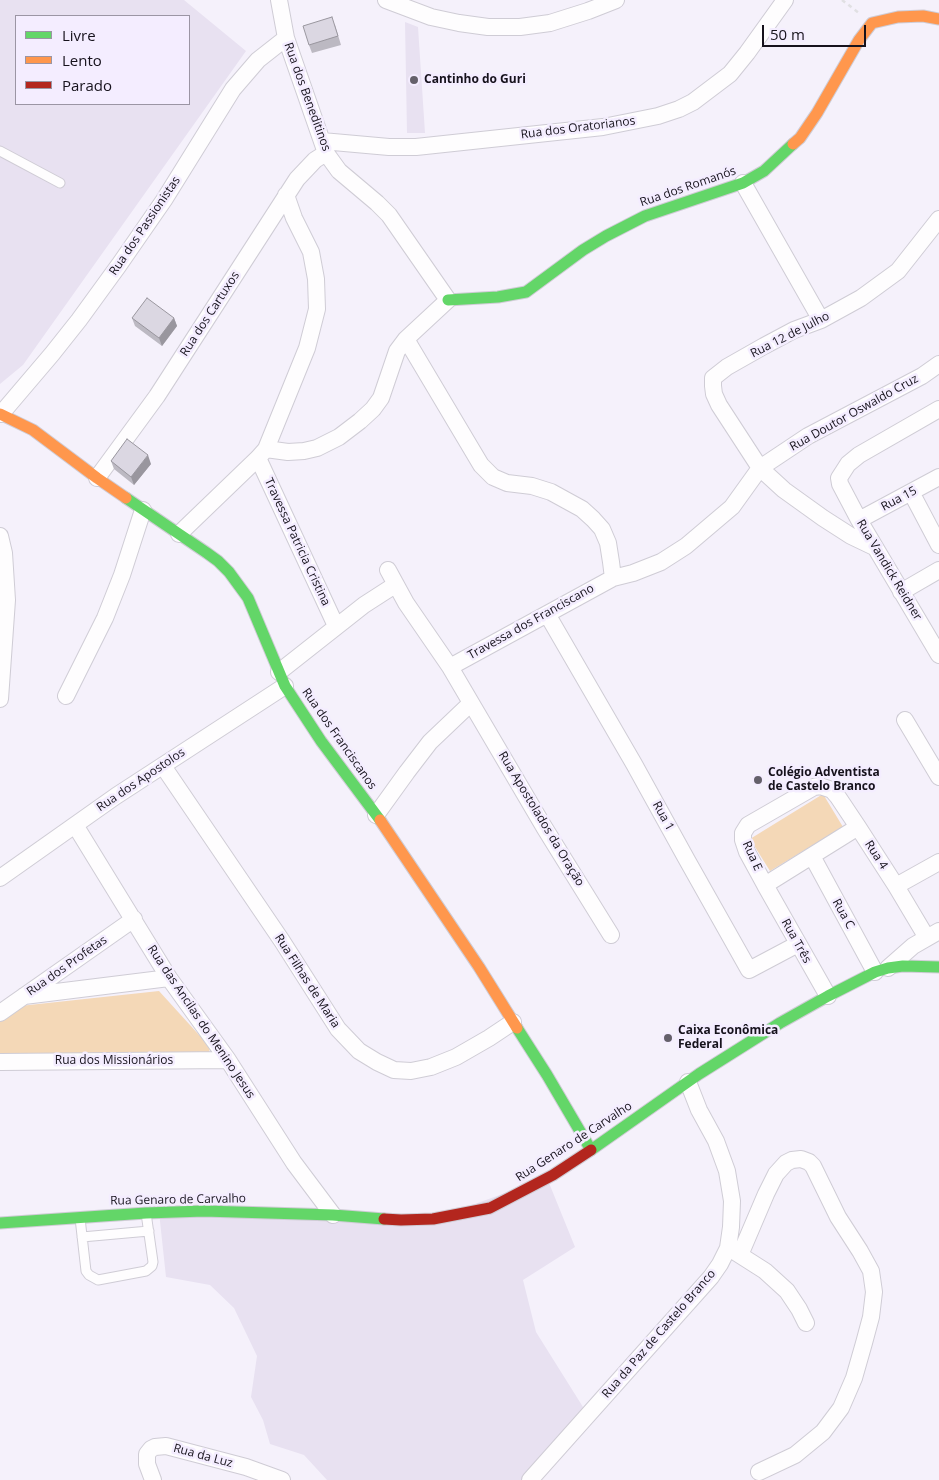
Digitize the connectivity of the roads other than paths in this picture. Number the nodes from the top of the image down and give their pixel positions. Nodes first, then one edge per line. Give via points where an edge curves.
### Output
1 (279, 0) edge
2 (386, 0) edge
3 (616, 0) edge
4 (785, 0) edge
5 (939, 19) edge
6 (286, 38) junction
7 (324, 147) junction
8 (0, 151) edge
9 (60, 184) dead end
10 (743, 184) junction
11 (286, 195) junction
12 (939, 219) edge
13 (448, 300) junction
14 (821, 320) junction
15 (406, 339) junction
16 (939, 364) edge
17 (939, 409) edge
18 (0, 414) edge
19 (262, 454) junction
20 (760, 468) junction
21 (939, 476) edge
22 (97, 478) junction
23 (911, 492) junction
24 (143, 510) junction
25 (859, 520) junction
26 (178, 534) junction
27 (0, 536) edge
28 (939, 545) edge
29 (874, 546) junction
30 (388, 570) dead end
31 (939, 570) edge
32 (612, 578) junction
33 (396, 585) junction
34 (901, 592) junction
35 (547, 614) junction
36 (336, 626) junction
37 (937, 645) edge
38 (450, 667) junction
39 (282, 679) junction
40 (66, 696) dead end
41 (0, 699) edge
42 (471, 703) junction
43 (905, 720) dead end
44 (163, 766) junction
45 (939, 778) edge
46 (814, 787) joint
47 (376, 815) junction
48 (75, 825) junction
49 (858, 827) junction
50 (812, 856) junction
51 (939, 862) edge
52 (0, 878) edge
53 (765, 885) junction
54 (896, 886) junction
55 (134, 919) junction
56 (933, 935) edge
57 (611, 936) dead end
58 (798, 944) junction
59 (939, 967) edge
60 (881, 970) junction
61 (169, 978) junction
62 (828, 996) junction
63 (22, 997) junction
64 (0, 1013) edge
65 (513, 1022) junction
66 (228, 1060) junction
67 (0, 1062) edge
68 (688, 1082) junction
69 (591, 1150) junction
70 (146, 1213) junction
71 (333, 1215) junction
72 (80, 1217) junction
73 (0, 1223) edge
74 (149, 1230) junction
75 (82, 1238) junction
76 (734, 1252) junction
77 (806, 1323) dead end
78 (759, 1472) dead end
79 (152, 1480) edge
80 (282, 1480) edge
81 (530, 1480) edge

1 - 6 street, Rua dos Beneditinos
2 - 3 street via 430,17 488,27 550,23
4 - 7 street, Rua dos Oratorianos via 730,74 692,102 658,116 603,127 416,146
5 - 10 street, Rua dos Romanós via 898,17 872,23 800,138 764,171
6 - 7 street, Rua dos Beneditinos
6 - 18 street, Rua dos Passionistas via 258,60 233,89 164,200 102,288 52,354
7 - 11 street, Rua dos Cartuxos
7 - 13 street, Rua dos Beneditinos via 339,171 389,215
8 - 9 lane
10 - 13 street, Rua dos Romanós via 645,216 582,250 526,292
10 - 14 street
11 - 19 street via 311,252 317,309 307,348
11 - 22 street, Rua dos Cartuxos via 157,396
12 - 14 street, Rua 12 de Julho via 898,271 861,298
13 - 15 street
14 - 20 street, Rua 12 de Julho via 794,330 726,367 713,378 714,394 719,404
15 - 19 street via 397,351 381,398 340,437 317,448
15 - 32 street via 481,465 502,481 551,492 582,509 602,529 608,543
16 - 20 street, Rua Doutor Oswaldo Cruz via 808,436
17 - 25 street, Rua Vandick Reidner via 859,455 842,472 840,484
18 - 22 street, Rua dos Franciscanos via 33,430
19 - 26 street
19 - 36 street, Travessa Patricia Cristina
20 - 29 street via 817,514 851,536
20 - 32 street, Travessa dos Franciscano via 732,507 686,546 661,562
21 - 23 street, Rua 15
22 - 24 street, Rua dos Franciscanos
23 - 25 street, Rua 15
23 - 28 street
24 - 26 street, Rua dos Franciscanos
24 - 40 street via 105,618
25 - 29 street, Rua Vandick Reidner
26 - 39 street, Rua dos Franciscanos via 218,561 237,582 248,598
27 - 41 street via 8,600
29 - 34 street, Rua Vandick Reidner
30 - 33 street, Rua Apostolados da Oração
31 - 34 street
32 - 35 street, Travessa dos Franciscano
33 - 36 street, Rua dos Apostolos
33 - 38 street, Rua Apostolados da Oração
34 - 37 street, Rua Vandick Reidner
35 - 38 street, Travessa dos Franciscano
35 - 58 street, Rua 1 via 749,970
36 - 39 street, Rua dos Apostolos
38 - 42 street, Rua Apostolados da Oração
39 - 44 street, Rua dos Apostolos
39 - 47 street, Rua dos Franciscanos via 321,741
42 - 47 street via 430,742
42 - 57 street, Rua Apostolados da Oração
43 - 45 street
44 - 48 street, Rua dos Apostolos
44 - 65 street, Rua Filhas de Maria via 338,1029 359,1051 394,1070 431,1067 456,1057
46 - 49 street, Rua 4 via 832,790
46 - 53 street, Rua E via 745,829 743,840 747,852
47 - 65 street, Rua dos Franciscanos via 479,966
48 - 52 street, Rua dos Apostolos
48 - 55 street, Rua das Ancilas do Menino Jesus
49 - 50 street, Rua E
49 - 54 street, Rua 4
50 - 53 street, Rua E
50 - 60 street, Rua C
51 - 54 street
53 - 58 street, Rua Três
54 - 56 street, Rua 4
55 - 61 street, Rua das Ancilas do Menino Jesus
55 - 63 street, Rua dos Profetas
56 - 60 street
58 - 62 street, Rua Três
59 - 60 street via 903,966
60 - 62 street, Rua Genaro de Carvalho
61 - 63 street
61 - 66 street, Rua das Ancilas do Menino Jesus
62 - 68 street, Rua Genaro de Carvalho
63 - 64 street, Rua dos Profetas
65 - 69 street, Rua dos Franciscanos
66 - 67 street, Rua dos Missionários
66 - 71 street, Rua das Ancilas do Menino Jesus via 294,1163
68 - 69 street, Rua Genaro de Carvalho
68 - 76 street, Rua da Paz de Castelo Branco via 727,1171
69 - 71 street, Rua Genaro de Carvalho via 553,1175 490,1208 433,1219
70 - 71 street, Rua Genaro de Carvalho via 204,1211
70 - 72 street, Rua Genaro de Carvalho
70 - 74 lane
72 - 73 street, Rua Genaro de Carvalho
72 - 75 lane
74 - 75 lane
74 - 75 lane via 153,1262 149,1269 98,1280 86,1271
76 - 77 street via 787,1291
76 - 78 street via 776,1174 786,1163 801,1159 813,1166 838,1217 871,1271 874,1292 871,1317 854,1378 841,1408 823,1432 795,1455
76 - 81 street, Rua da Paz de Castelo Branco
79 - 80 street, Rua da Luz via 147,1464 148,1454 155,1447 166,1446

